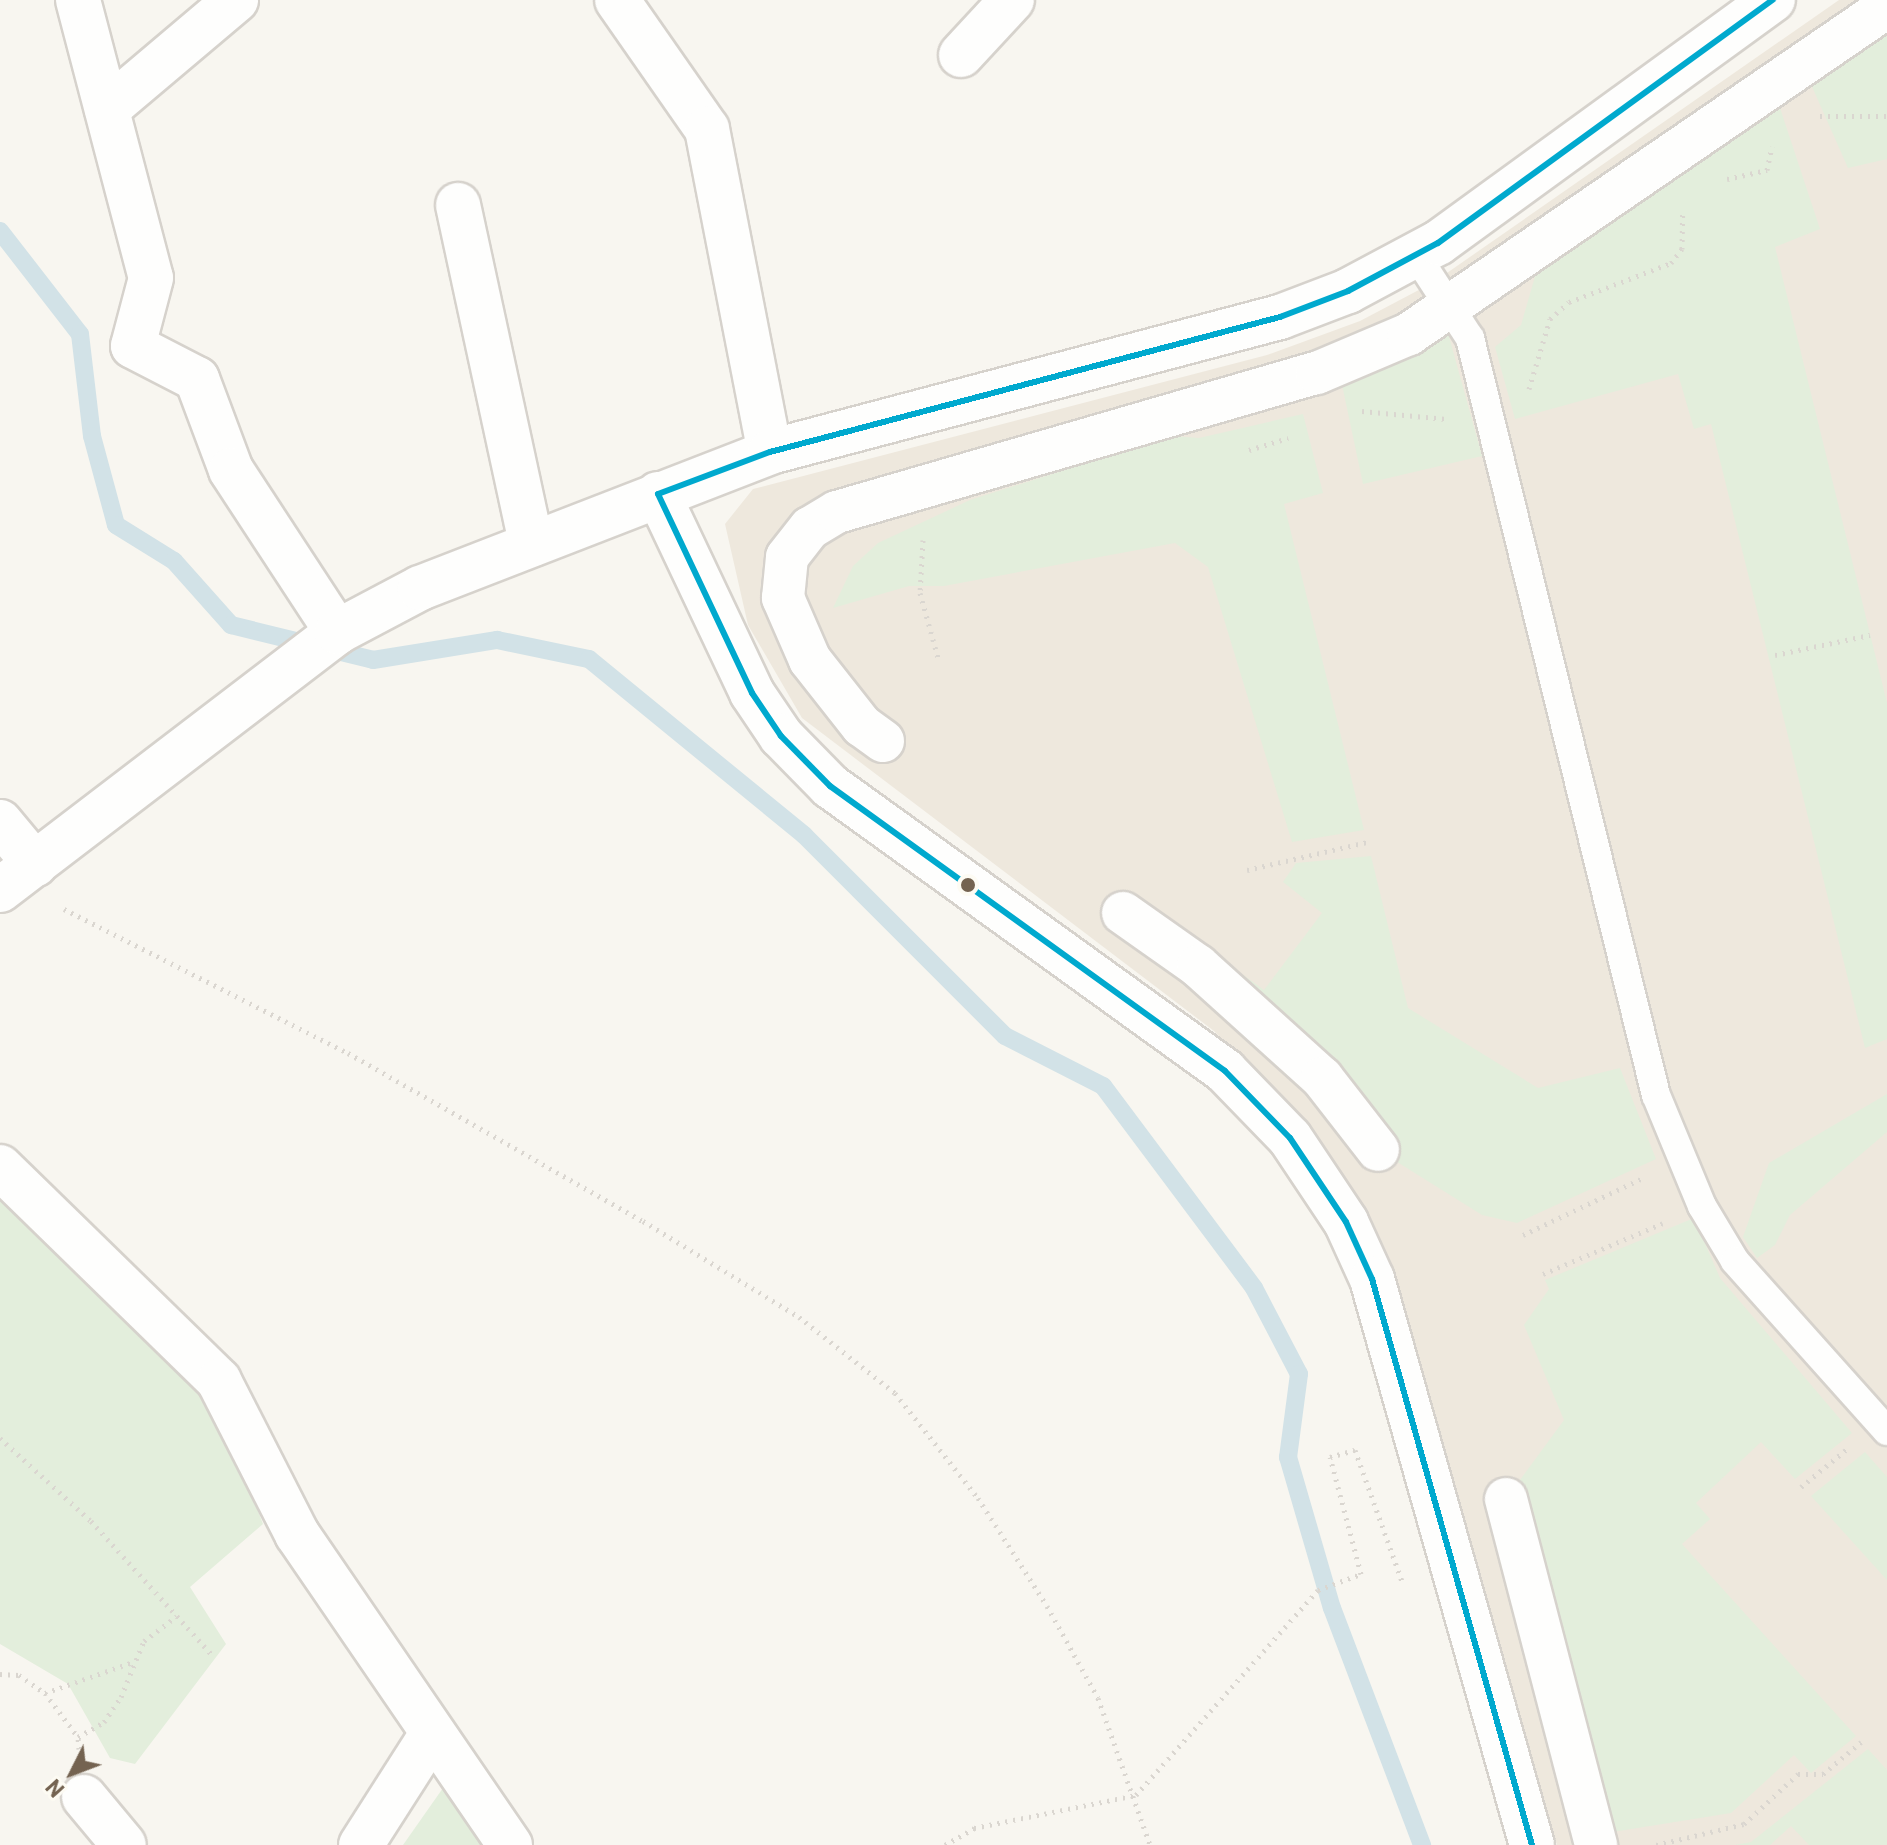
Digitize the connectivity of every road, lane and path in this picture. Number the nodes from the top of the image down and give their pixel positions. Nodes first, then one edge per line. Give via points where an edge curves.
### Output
1 (78, 0) edge
2 (236, 0) edge
3 (617, 0) edge
4 (1012, 0) edge
5 (1773, 0) edge
6 (1887, 7) edge
7 (961, 55) dead end
8 (107, 109) junction
9 (1806, 116) dead end
10 (1887, 116) edge
11 (458, 205) dead end
12 (1416, 255) junction
13 (1450, 309) junction
14 (770, 452) junction
15 (926, 486) junction
16 (658, 494) junction
17 (531, 544) junction
18 (337, 632) junction
19 (1870, 635) dead end
20 (1775, 655) dead end
21 (939, 661) dead end
22 (883, 741) dead end
23 (2, 827) edge
24 (1367, 842) dead end
25 (1247, 870) dead end
26 (15, 879) edge
27 (1123, 913) dead end
28 (1378, 1150) dead end
29 (0, 1167) edge
30 (1658, 1171) dead end
31 (1679, 1216) dead end
32 (1523, 1235) dead end
33 (1543, 1274) dead end
34 (1883, 1427) edge
35 (0, 1438) edge
36 (1801, 1487) dead end
37 (1506, 1499) dead end
38 (1452, 1579) junction
39 (177, 1616) junction
40 (212, 1655) dead end
41 (134, 1661) junction
42 (0, 1674) edge
43 (45, 1693) junction
44 (78, 1737) junction
45 (430, 1737) junction
46 (1861, 1742) dead end
47 (1136, 1795) junction
48 (84, 1797) joint
49 (124, 1845) edge
50 (361, 1845) edge
51 (510, 1845) edge
52 (945, 1845) edge
53 (1150, 1845) edge
54 (1532, 1845) edge
55 (1596, 1845) edge
56 (1656, 1845) edge

1 - 8 street
2 - 8 street
3 - 14 street via 707,129
4 - 7 street
5 - 12 street
6 - 13 street
8 - 18 street via 151,278 133,346 197,379 231,470
9 - 10 path
11 - 17 street
12 - 13 lane
12 - 14 street via 1280,317
13 - 15 street via 1317,373
13 - 34 lane via 1470,338 1656,1095 1702,1206 1735,1261
14 - 16 street
15 - 21 path via 920,593
15 - 22 street via 837,512 810,528 787,557 783,598 810,660 862,726
16 - 17 street
16 - 38 street via 752,693 830,786 1225,1071 1290,1138 1346,1222 1372,1279
17 - 18 street via 420,588
18 - 26 street
19 - 20 path
23 - 26 street
24 - 25 path
26 - 47 path via 348,1053 643,1221 799,1317 895,1393 978,1498 1047,1606 1098,1698
27 - 28 street via 1198,966 1322,1078
29 - 45 street via 219,1381 297,1534
30 - 32 path
31 - 33 path
34 - 36 path
35 - 39 path
37 - 55 street
38 - 47 path via 1398,1584 1355,1450 1330,1457 1361,1574 1318,1590
38 - 54 street
39 - 40 path
39 - 41 path via 144,1641
41 - 43 path
41 - 44 path via 104,1722
42 - 43 path via 19,1675
43 - 44 path
44 - 48 path
45 - 50 street
45 - 51 street
46 - 56 path via 1823,1774 1798,1774 1744,1824
47 - 52 path via 974,1828
47 - 53 path
48 - 49 street

